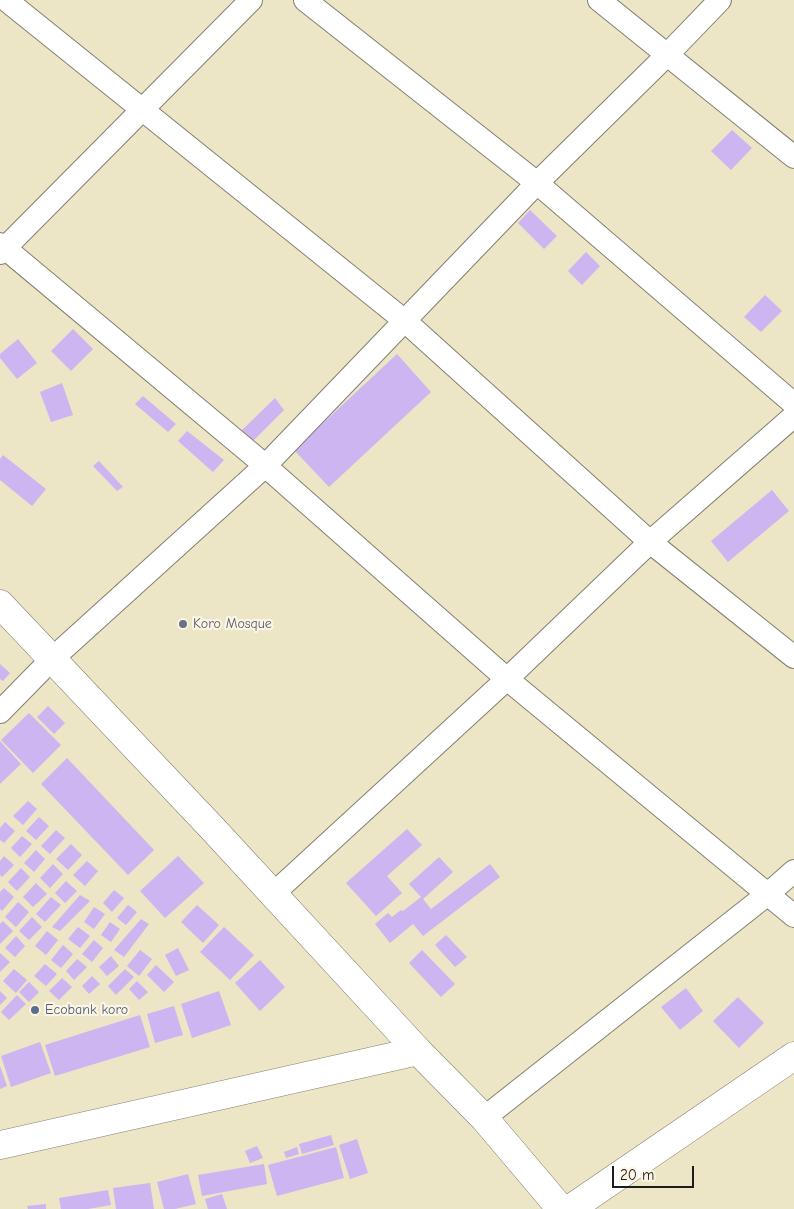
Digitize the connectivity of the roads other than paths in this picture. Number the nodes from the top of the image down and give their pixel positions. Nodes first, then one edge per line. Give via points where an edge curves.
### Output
1 (6, 0) edge
2 (251, 0) edge
3 (305, 0) edge
4 (599, 0) edge
5 (720, 0) edge
6 (666, 56) junction
7 (142, 109) junction
8 (794, 157) edge
9 (537, 183) junction
10 (2, 248) edge
11 (405, 321) junction
12 (794, 404) edge
13 (794, 416) edge
14 (265, 466) junction
15 (650, 542) junction
16 (0, 604) edge
17 (794, 656) edge
18 (52, 659) junction
19 (507, 679) junction
20 (0, 712) edge
21 (794, 871) edge
22 (768, 893) junction
23 (273, 894) junction
24 (794, 916) edge
25 (418, 1050) junction
26 (794, 1056) edge
27 (484, 1118) junction
28 (0, 1145) edge
29 (561, 1209) edge
30 (570, 1209) edge

1 - 7 street
2 - 7 street
3 - 9 street
4 - 6 street
5 - 6 street
6 - 8 street
6 - 9 street
7 - 10 street
7 - 11 street
9 - 11 street
9 - 12 street
10 - 14 street
11 - 14 street
11 - 15 street
13 - 15 street
14 - 18 street
14 - 19 street
15 - 17 street
15 - 19 street
16 - 18 street
18 - 20 street
18 - 23 street
19 - 22 street
19 - 23 street
21 - 22 street
22 - 24 street
22 - 27 street
23 - 25 street
25 - 27 street
25 - 28 street
26 - 30 street
27 - 29 street

